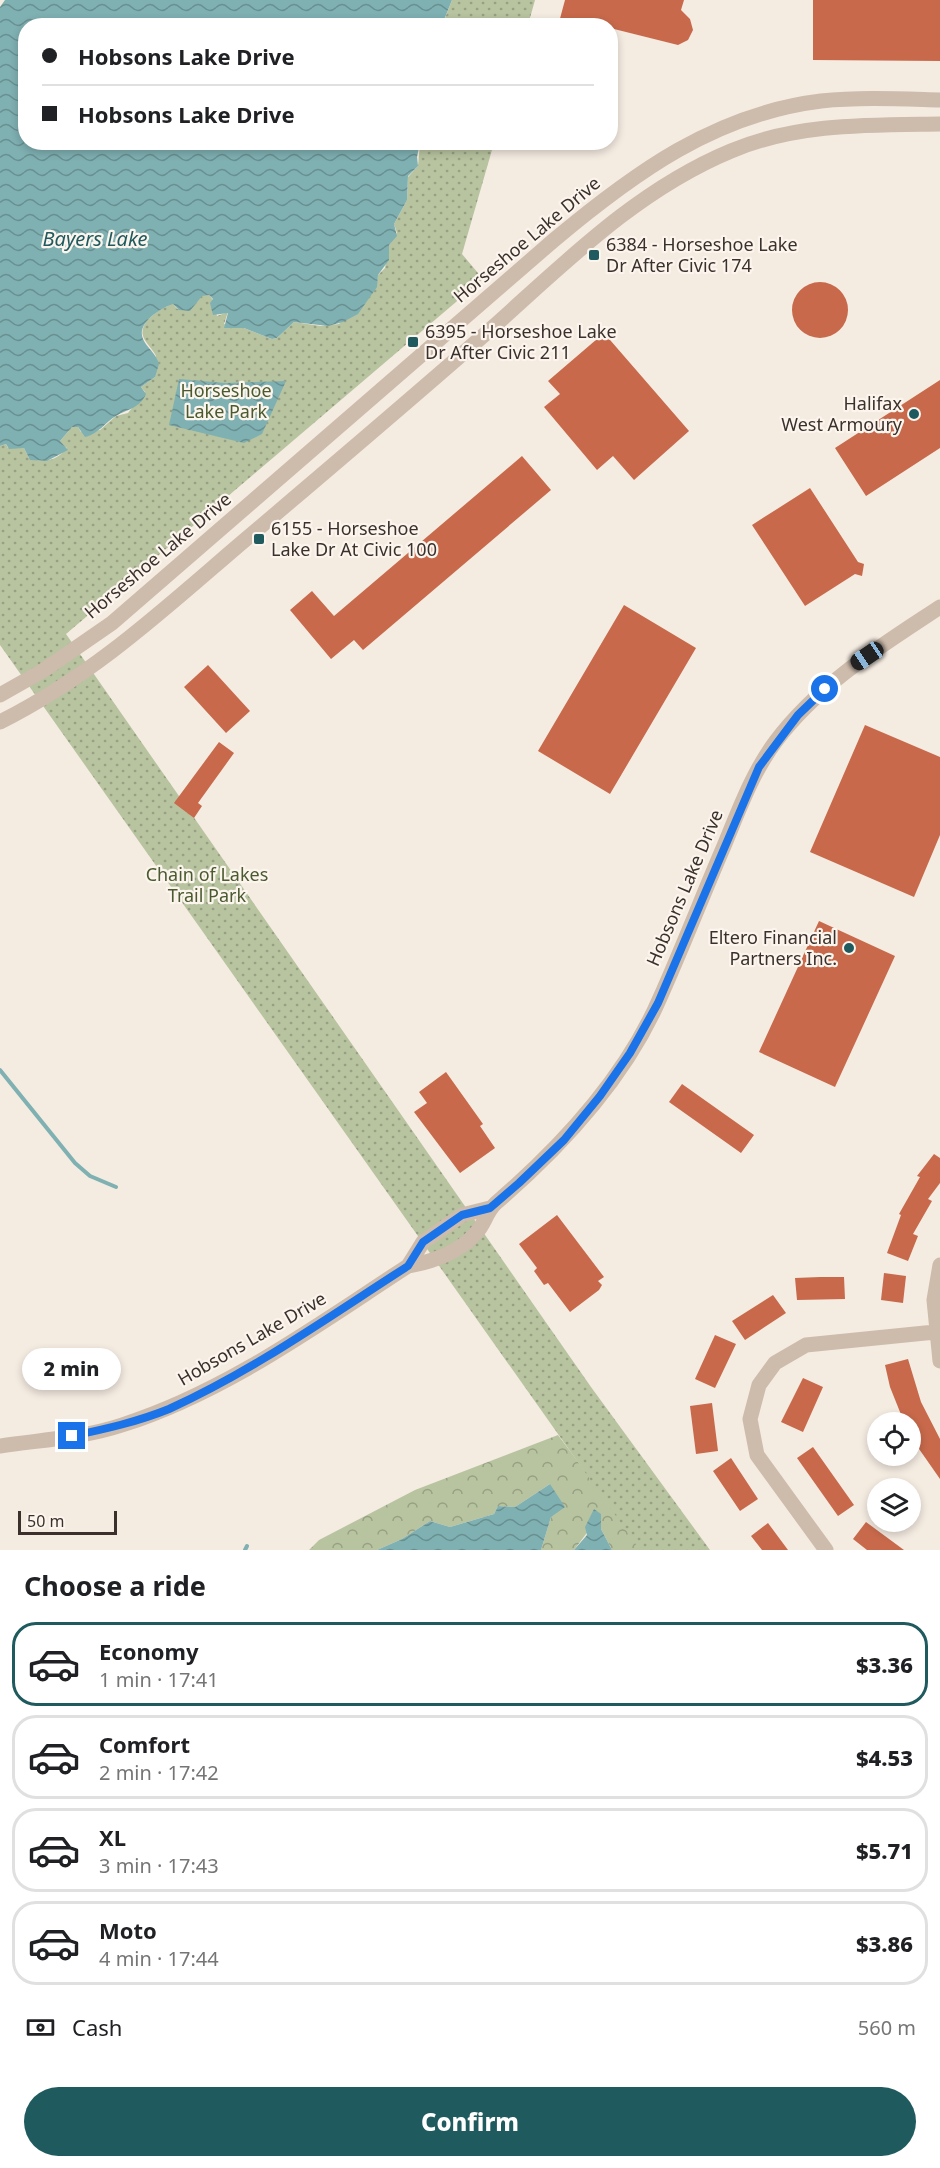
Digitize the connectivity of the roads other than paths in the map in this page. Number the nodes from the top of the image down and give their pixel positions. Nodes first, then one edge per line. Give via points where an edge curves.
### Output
1 (940, 100) edge
2 (940, 124) edge
3 (940, 607) edge
4 (0, 695) edge
5 (0, 722) edge
6 (490, 1208) junction
7 (940, 1265) edge
8 (408, 1266) junction
9 (935, 1332) junction
10 (940, 1361) edge
11 (0, 1446) edge
12 (826, 1550) edge

1 - 4 street, Horseshoe Lake Drive via 821,101 780,109 721,127 663,159 606,197 554,240 112,623
2 - 5 street via 853,125 772,138 731,151 644,199 591,238 151,622 70,683
3 - 6 street, Hobsons Lake Drive via 854,665 813,700 776,741 746,792 658,1003 630,1053 564,1140
6 - 8 street, Hobsons Lake Drive via 462,1215 423,1242
6 - 8 street, Hobsons Lake Drive via 476,1234 435,1261
7 - 9 street via 934,1300
8 - 11 street, Hobsons Lake Drive via 230,1378 168,1409 120,1426
9 - 10 street
9 - 12 street via 806,1345 775,1363 759,1384 750,1419 757,1455

